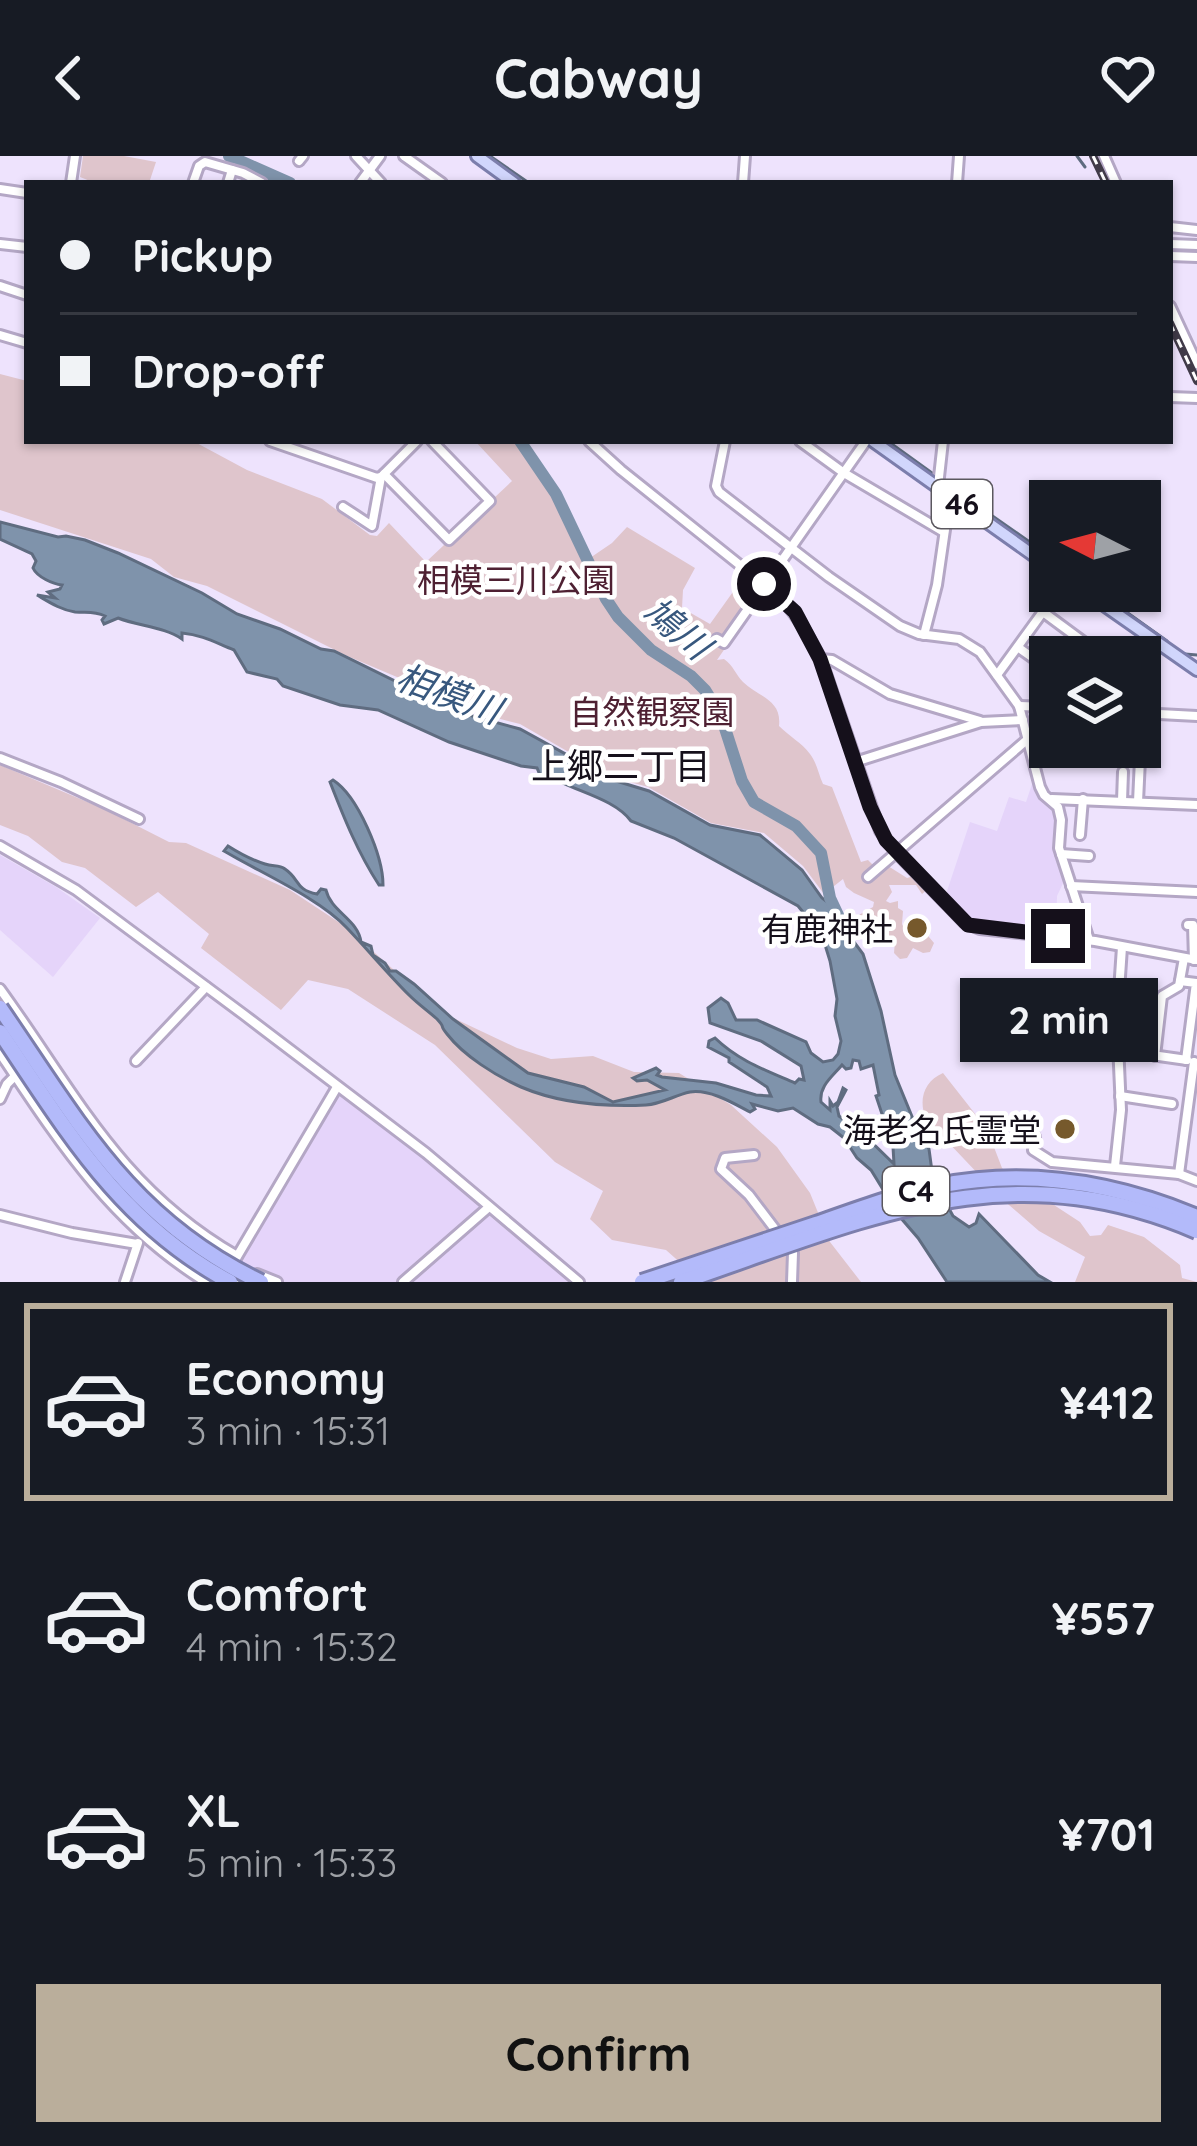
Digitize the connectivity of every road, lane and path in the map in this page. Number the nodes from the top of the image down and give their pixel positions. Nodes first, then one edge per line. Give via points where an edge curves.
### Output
1 (356, 156) edge
2 (380, 156) edge
3 (404, 156) edge
4 (477, 156) edge
5 (232, 170) junction
6 (369, 170) junction
7 (194, 180) edge
8 (229, 180) edge
9 (255, 180) edge
10 (362, 180) edge
11 (378, 180) edge
12 (438, 180) edge
13 (510, 180) edge
14 (1173, 312) edge
15 (1197, 364) edge
16 (279, 444) edge
17 (414, 444) edge
18 (435, 444) edge
19 (592, 444) edge
20 (724, 444) edge
21 (804, 444) edge
22 (868, 444) edge
23 (875, 444) edge
24 (943, 444) edge
25 (844, 473) junction
26 (382, 476) junction
27 (938, 486) junction
28 (950, 495) junction
29 (343, 507) dead end
30 (944, 532) junction
31 (791, 547) junction
32 (1029, 552) edge
33 (764, 584) junction
34 (1043, 612) joint
35 (1113, 612) edge
36 (924, 635) junction
37 (1076, 636) edge
38 (1147, 636) edge
39 (718, 639) dead end
40 (1161, 646) edge
41 (1018, 648) junction
42 (1029, 656) edge
43 (820, 659) junction
44 (1197, 670) edge
45 (997, 675) junction
46 (1019, 706) junction
47 (1029, 706) edge
48 (1161, 713) edge
49 (1197, 716) edge
50 (1023, 720) junction
51 (981, 722) junction
52 (1028, 740) junction
53 (0, 758) edge
54 (855, 762) junction
55 (1140, 768) edge
56 (1124, 772) dead end
57 (1050, 799) junction
58 (1083, 799) junction
59 (1122, 801) junction
60 (1138, 802) junction
61 (1197, 806) edge
62 (139, 819) dead end
63 (1078, 831) dead end
64 (0, 846) edge
65 (897, 853) junction
66 (1085, 853) dead end
67 (1061, 854) junction
68 (868, 877) dead end
69 (1071, 886) junction
70 (1197, 892) edge
71 (1193, 925) edge
72 (1088, 940) junction
73 (1122, 946) junction
74 (1192, 959) edge
75 (1180, 981) junction
76 (206, 987) junction
77 (0, 988) edge
78 (0, 1008) edge
79 (0, 1032) edge
80 (1117, 1050) junction
81 (0, 1053) edge
82 (46, 1056) junction
83 (1155, 1056) junction
84 (136, 1061) dead end
85 (1192, 1062) edge
86 (15, 1076) junction
87 (3, 1083) edge
88 (337, 1086) junction
89 (1120, 1096) junction
90 (0, 1100) edge
91 (1188, 1106) junction
92 (1036, 1137) dead end
93 (754, 1155) dead end
94 (1115, 1166) junction
95 (1179, 1174) junction
96 (1197, 1180) edge
97 (489, 1207) junction
98 (0, 1215) edge
99 (1197, 1216) edge
100 (1197, 1231) edge
101 (141, 1241) junction
102 (230, 1271) edge
103 (125, 1282) edge
104 (206, 1282) edge
105 (245, 1282) edge
106 (261, 1282) edge
107 (276, 1282) edge
108 (403, 1282) edge
109 (579, 1282) edge
110 (642, 1282) edge
111 (681, 1282) edge
112 (792, 1282) edge

1 - 6 street
2 - 6 street
3 - 12 street
4 - 13 main road
5 - 7 street via 205,162
5 - 8 street
5 - 9 street
6 - 10 street
6 - 11 street
14 - 15 street
16 - 26 street
17 - 26 street
18 - 26 street via 490,501 449,540
19 - 33 street
20 - 31 street via 717,490
21 - 25 street
22 - 25 street
23 - 27 main road, 46
24 - 27 street
25 - 30 street
25 - 31 street
26 - 29 street via 372,526
27 - 28 main road, 46
28 - 30 street
28 - 32 main road, 46
30 - 36 street
31 - 33 street
31 - 36 street
33 - 39 street via 724,643
33 - 43 street via 795,612
34 - 37 street
34 - 41 street
35 - 38 main road
36 - 45 street via 966,641
40 - 44 main road
41 - 42 street
41 - 45 street
43 - 51 street via 890,694
43 - 54 street
45 - 46 street
46 - 47 street
46 - 50 street
48 - 49 street
50 - 51 street
50 - 52 street
51 - 54 street
52 - 57 street
52 - 65 street
53 - 62 street
54 - 65 street via 875,821
55 - 60 street
56 - 59 street
57 - 58 street
57 - 67 street via 1060,813
58 - 59 street
58 - 63 street
59 - 60 street
60 - 61 street
64 - 76 street via 76,890
65 - 68 street
65 - 72 street via 973,927
66 - 67 street
67 - 69 street
69 - 70 street
69 - 72 street
71 - 74 street
72 - 73 street
73 - 74 street
73 - 80 street
74 - 75 street
75 - 83 street via 1162,996
75 - 85 street via 1196,983
76 - 84 street
76 - 88 street
77 - 82 street
78 - 106 highway, bridge via 128,1187 192,1242
79 - 102 highway, bridge via 118,1197 184,1254
80 - 83 street
80 - 89 street
81 - 86 street
82 - 86 street
82 - 102 street via 131,1173
83 - 85 street
85 - 91 street
86 - 87 street
86 - 101 street
87 - 90 street
88 - 97 street
88 - 102 street
89 - 91 street
89 - 94 street
91 - 95 street
92 - 94 street via 1033,1150 1052,1162
93 - 112 street via 725,1158 721,1168 793,1253
94 - 95 street
95 - 96 street
97 - 108 street
97 - 109 street
98 - 101 street
99 - 110 highway, C4, bridge via 1076,1181 960,1182
100 - 111 highway, C4, bridge via 1088,1197 976,1195 880,1215
101 - 103 street
101 - 104 street
102 - 105 street
102 - 107 street

